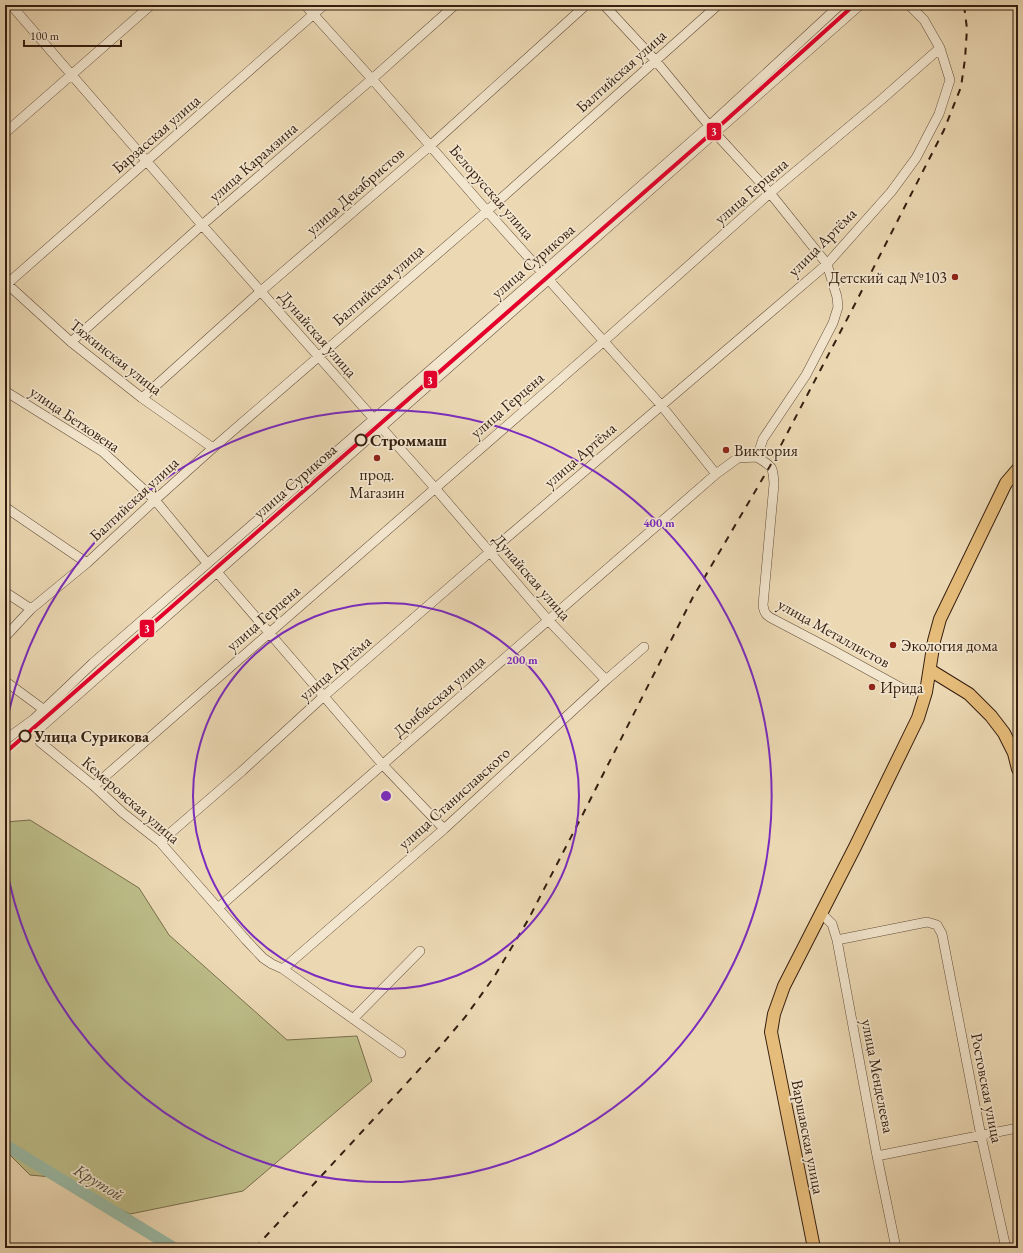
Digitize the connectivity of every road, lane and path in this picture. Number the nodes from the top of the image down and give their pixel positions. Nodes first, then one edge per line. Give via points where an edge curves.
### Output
1 (12, 5) edge
2 (151, 5) edge
3 (305, 5) edge
4 (324, 5) edge
5 (455, 5) edge
6 (586, 5) edge
7 (604, 5) edge
8 (718, 5) edge
9 (840, 5) edge
10 (860, 5) edge
11 (909, 5) edge
12 (313, 15) junction
13 (940, 48) junction
14 (655, 60) junction
15 (72, 74) junction
16 (372, 79) junction
17 (709, 126) junction
18 (5, 133) edge
19 (716, 134) junction
20 (431, 145) junction
21 (147, 162) junction
22 (770, 193) junction
23 (487, 211) junction
24 (202, 225) junction
25 (827, 264) junction
26 (546, 276) junction
27 (6, 283) edge
28 (261, 291) junction
29 (71, 342) junction
30 (604, 342) junction
31 (318, 356) junction
32 (5, 391) edge
33 (142, 398) junction
34 (661, 405) junction
35 (373, 419) junction
36 (380, 427) junction
37 (213, 448) junction
38 (756, 457) junction
39 (1018, 469) edge
40 (716, 474) junction
41 (435, 488) junction
42 (155, 500) junction
43 (5, 507) edge
44 (490, 552) junction
45 (87, 563) junction
46 (207, 563) junction
47 (216, 571) junction
48 (5, 592) edge
49 (31, 609) junction
50 (548, 620) junction
51 (270, 633) junction
52 (5, 637) edge
53 (644, 647) dead end
54 (930, 670) junction
55 (606, 680) junction
56 (5, 681) edge
57 (926, 692) junction
58 (324, 696) junction
59 (43, 709) junction
60 (34, 719) junction
61 (40, 728) junction
62 (5, 740) edge
63 (383, 765) junction
64 (1018, 769) edge
65 (94, 786) junction
66 (444, 829) junction
67 (160, 842) junction
68 (218, 908) junction
69 (822, 914) junction
70 (837, 940) junction
71 (420, 951) dead end
72 (283, 969) junction
73 (353, 1019) junction
74 (402, 1053) dead end
75 (1018, 1128) edge
76 (981, 1136) junction
77 (877, 1156) junction
78 (814, 1248) edge
79 (896, 1248) edge
80 (1006, 1248) edge

1 - 15 street, Дунайская улица
2 - 15 street
3 - 12 street, Белорусская улица
4 - 12 street, Барзасская улица
5 - 16 street, улица Карамзина
6 - 20 street, улица Декабристов
7 - 14 street
8 - 14 street, Балтийская улица
9 - 17 street, улица Сурикова
10 - 19 street, улица Сурикова
11 - 13 street, улица Артёма via 924,20
12 - 16 street, Белорусская улица
12 - 21 street, Барзасская улица
13 - 22 street, улица Герцена
13 - 25 street, улица Артёма via 950,80 939,114 916,158 891,192
14 - 17 street
14 - 23 street, Балтийская улица
15 - 18 street
15 - 21 street, Дунайская улица
16 - 20 street, Белорусская улица
16 - 24 street, улица Карамзина
17 - 19 street
17 - 26 street, улица Сурикова
19 - 22 street
19 - 26 street, улица Сурикова
20 - 23 street, Белорусская улица
20 - 28 street, улица Декабристов
21 - 24 street, Дунайская улица
21 - 27 street, Барзасская улица
22 - 25 street
22 - 30 street, улица Герцена
23 - 26 street, Белорусская улица
23 - 31 street, Балтийская улица
24 - 28 street, Дунайская улица
24 - 29 street, улица Карамзина
25 - 34 street, улица Артёма
25 - 38 street via 837,297 838,307 833,323 806,375 762,439
26 - 30 street, Белорусская улица
26 - 35 street, улица Сурикова
26 - 36 street, улица Сурикова
27 - 29 street, Тяжинская улица
28 - 31 street, Дунайская улица
28 - 33 street, улица Декабристов
29 - 33 street, Тяжинская улица
30 - 34 street, Белорусская улица
30 - 41 street, улица Герцена
31 - 35 street, Дунайская улица
31 - 37 street, Балтийская улица
32 - 42 street, улица Бетховена via 103,452
33 - 37 street, Тяжинская улица
34 - 40 street, Белорусская улица
34 - 44 street, улица Артёма
35 - 36 street, Дунайская улица
35 - 46 street, улица Сурикова
36 - 41 street, Дунайская улица
36 - 47 street, улица Сурикова
37 - 42 street, Балтийская улица
38 - 40 street, Донбасская улица via 738,458
38 - 57 street, улица Металлистов via 774,470 764,612 903,689
39 - 54 main road via 1006,483 940,619
40 - 50 street, Донбасская улица
41 - 44 street, Дунайская улица
41 - 51 street, улица Герцена
42 - 45 street, Балтийская улица
42 - 46 street, улица Бетховена
43 - 45 street
44 - 50 street, Дунайская улица
44 - 58 street, улица Артёма
45 - 49 street, Балтийская улица
46 - 59 street, улица Сурикова
47 - 51 street
47 - 61 street, улица Сурикова
48 - 49 street
49 - 52 street, Балтийская улица
50 - 55 street, Дунайская улица
50 - 63 street, Донбасская улица
51 - 58 street
51 - 65 street, улица Герцена
53 - 55 street, улица Станиславского
54 - 57 main road
54 - 64 main road via 969,694 991,716 1004,733 1014,753
55 - 66 street, улица Станиславского
56 - 59 street
57 - 69 main road via 918,718
58 - 63 street
58 - 67 street, улица Артёма via 242,772
59 - 60 street, улица Сурикова
60 - 61 street, Кемеровская улица
60 - 62 street, улица Сурикова
61 - 65 street, Кемеровская улица via 40,742
63 - 66 street
63 - 68 street, Донбасская улица
65 - 67 street, Кемеровская улица
66 - 72 street, улица Станиславского
67 - 68 street, Кемеровская улица
68 - 72 street, Кемеровская улица via 263,958
69 - 70 street, улица Менделеева via 832,924
69 - 78 main road, Варшавская улица via 779,998 771,1032
70 - 76 street, Ростовская улица via 928,922 937,925 942,934
70 - 77 street, улица Менделеева
71 - 73 street
72 - 73 street, Кемеровская улица
73 - 74 street, Кемеровская улица
75 - 76 street
76 - 77 street
76 - 80 street, Ростовская улица
77 - 79 street, улица Менделеева

